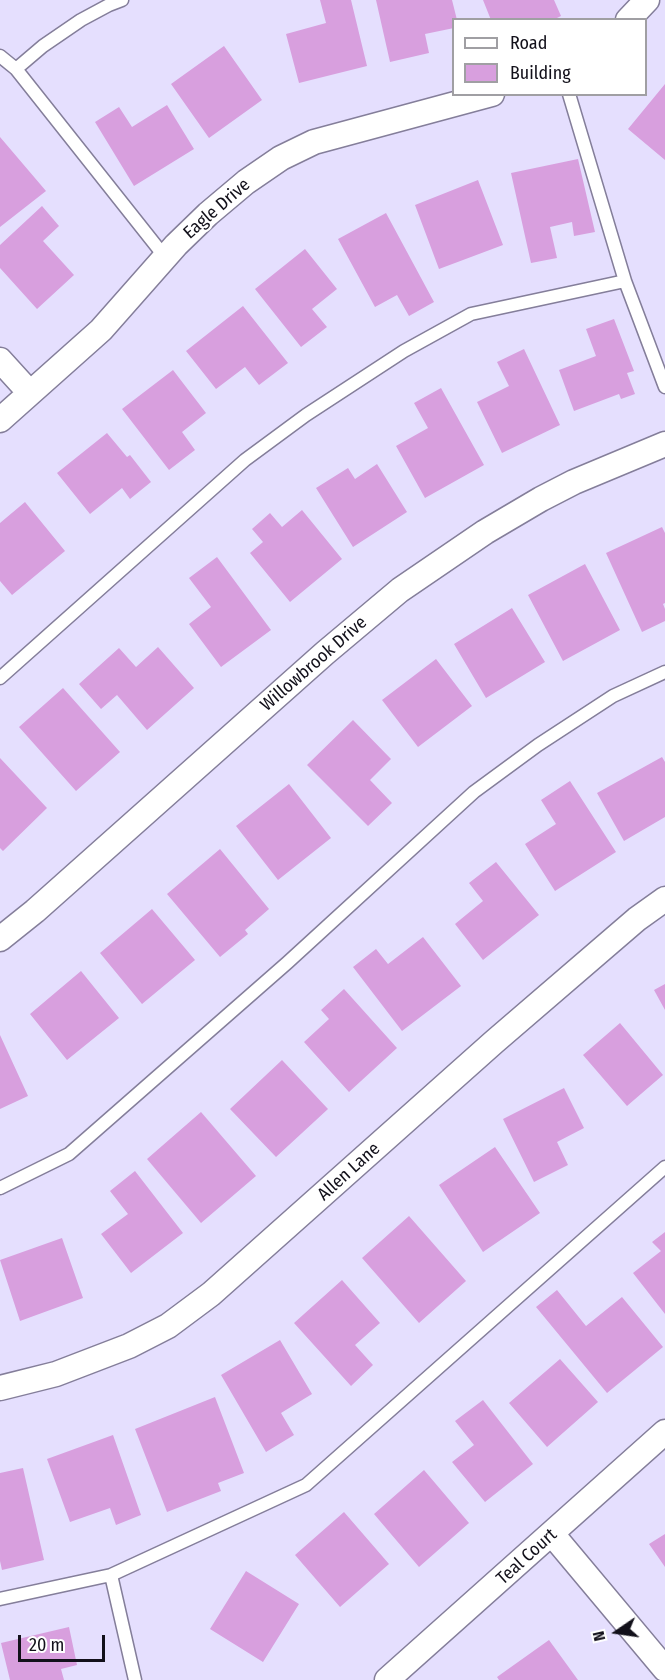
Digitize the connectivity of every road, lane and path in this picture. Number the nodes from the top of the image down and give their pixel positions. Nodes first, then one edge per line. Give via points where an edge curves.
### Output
1 (122, 0) edge
2 (647, 0) edge
3 (630, 18) edge
4 (0, 56) edge
5 (16, 69) junction
6 (485, 96) edge
7 (570, 96) edge
8 (165, 257) junction
9 (625, 281) junction
10 (0, 360) edge
11 (665, 387) edge
12 (30, 393) junction
13 (0, 420) edge
14 (665, 444) edge
15 (665, 672) edge
16 (0, 678) edge
17 (665, 898) edge
18 (0, 939) edge
19 (665, 1167) edge
20 (0, 1188) edge
21 (0, 1388) edge
22 (665, 1432) edge
23 (552, 1534) junction
24 (111, 1575) junction
25 (0, 1599) edge
26 (665, 1669) edge
27 (135, 1680) edge
28 (387, 1680) edge

1 - 5 lane via 81,21
2 - 3 street
4 - 5 lane
5 - 8 lane
6 - 8 street, Eagle Drive via 314,142 289,154 246,182
7 - 9 lane
8 - 12 street, Eagle Drive via 101,330
9 - 11 lane
9 - 16 lane via 471,314 404,351 245,460
10 - 12 street
12 - 13 street, Eagle Drive
14 - 18 street, Willowbrook Drive via 541,499 400,590
15 - 20 lane via 614,696 474,792 69,1154
17 - 21 street, Allen Lane via 494,1042 211,1294 168,1326 129,1346 56,1374
19 - 24 lane via 306,1485
22 - 23 street, Teal Court
23 - 26 street
23 - 28 street, Teal Court
24 - 25 lane
24 - 27 lane

